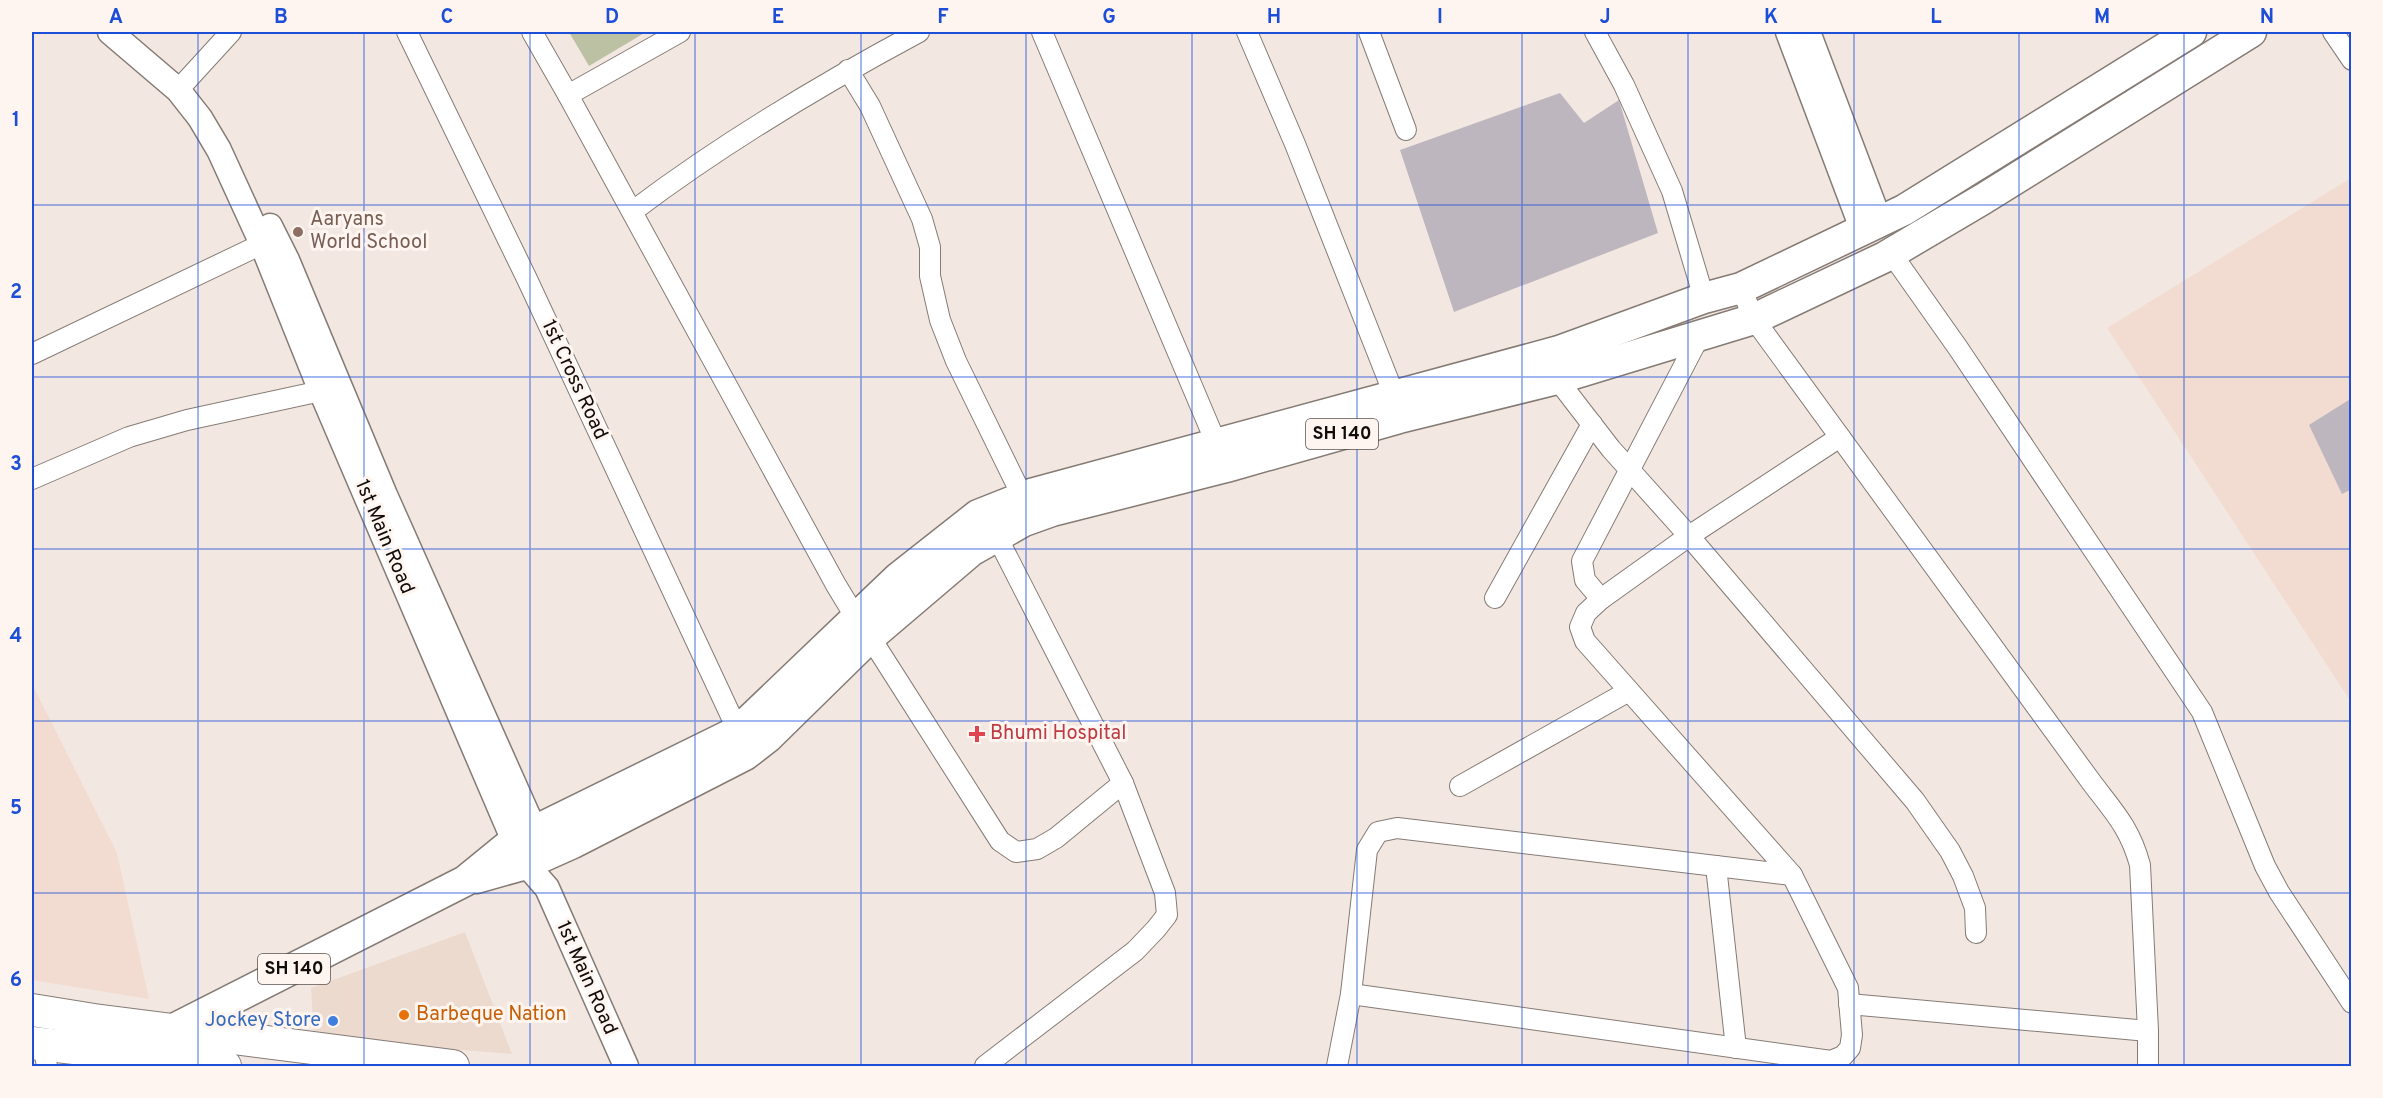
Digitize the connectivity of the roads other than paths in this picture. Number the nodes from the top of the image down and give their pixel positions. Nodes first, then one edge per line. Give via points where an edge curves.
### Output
1 (110, 32) edge
2 (132, 32) edge
3 (231, 32) edge
4 (407, 32) edge
5 (532, 32) edge
6 (680, 32) edge
7 (919, 32) edge
8 (1042, 32) edge
9 (1246, 32) edge
10 (1369, 32) edge
11 (1595, 32) edge
12 (1788, 32) edge
13 (1808, 32) edge
14 (2191, 32) edge
15 (2251, 32) edge
16 (2333, 32) edge
17 (2352, 60) edge
18 (848, 70) junction
19 (182, 84) junction
20 (568, 95) junction
21 (1406, 130) dead end
22 (633, 211) junction
23 (1872, 226) junction
24 (262, 244) junction
25 (1891, 254) junction
26 (1741, 288) junction
27 (1704, 298) junction
28 (1754, 320) junction
29 (1700, 335) junction
30 (32, 354) edge
31 (1557, 379) junction
32 (321, 391) junction
33 (1395, 396) junction
34 (1592, 424) junction
35 (1840, 437) junction
36 (1217, 445) junction
37 (1630, 471) junction
38 (32, 479) edge
39 (1027, 507) junction
40 (996, 535) junction
41 (1689, 536) junction
42 (1495, 598) dead end
43 (1601, 599) junction
44 (863, 627) junction
45 (1629, 691) junction
46 (738, 731) junction
47 (1123, 783) junction
48 (1460, 786) dead end
49 (530, 848) junction
50 (1716, 866) junction
51 (1792, 875) junction
52 (1976, 933) dead end
53 (1351, 994) junction
54 (2352, 1003) edge
55 (1849, 1004) junction
56 (32, 1010) edge
57 (174, 1030) junction
58 (2148, 1031) junction
59 (1736, 1048) junction
60 (41, 1052) edge
61 (120, 1053) junction
62 (225, 1066) edge
63 (453, 1066) edge
64 (626, 1066) edge
65 (985, 1066) edge
66 (1337, 1066) edge
67 (2148, 1066) edge

1 - 19 street, 1st Main Road
2 - 19 street
3 - 19 street
4 - 46 street, 1st Cross Road
5 - 20 street
6 - 20 street
7 - 18 street
8 - 36 street
9 - 33 street
10 - 21 street
11 - 27 street via 1624,85 1672,191
12 - 23 street
13 - 23 street
14 - 23 main road, SH 140
15 - 25 main road, SH 140
16 - 17 street
18 - 22 street via 694,166
18 - 39 street via 870,106 922,219 940,320
19 - 24 street, 1st Main Road via 219,150
19 - 49 street via 215,114 287,260
20 - 22 street
22 - 44 street via 836,585
23 - 25 street
23 - 26 main road, SH 140
24 - 30 street
24 - 32 street, 1st Main Road
25 - 28 main road, SH 140
25 - 54 street via 2202,712 2265,866
26 - 27 main road, SH 140
26 - 28 street
27 - 33 main road, SH 140 via 1559,351
28 - 29 main road, SH 140
28 - 35 street
29 - 31 main road, SH 140
29 - 37 street
31 - 34 street
31 - 39 main road, SH 140
32 - 38 street via 187,420 129,437
32 - 49 street, 1st Main Road
33 - 36 main road, SH 140
34 - 37 street
34 - 42 street
35 - 41 street
35 - 58 street via 2124,823 2140,865
36 - 39 main road, SH 140
37 - 41 street
37 - 43 street via 1582,561 1585,580
39 - 40 main road, SH 140
39 - 44 main road, SH 140 via 991,509 966,523 898,578
40 - 44 main road, SH 140
40 - 47 street
41 - 43 street
41 - 52 street via 1915,801 1963,876 1975,908
43 - 45 street via 1586,613 1580,627 1585,641
44 - 46 main road, SH 140
44 - 47 street via 1000,841 1016,852 1037,849 1056,838
44 - 49 main road, SH 140 via 767,738 745,755 573,843
45 - 48 street
45 - 51 street
46 - 49 main road, SH 140
47 - 65 street via 1165,893 1167,915 1135,951
49 - 57 main road, SH 140
49 - 64 street, 1st Main Road
50 - 51 street
50 - 53 street via 1397,828 1378,832 1367,850
50 - 59 street
51 - 55 street via 1848,988
53 - 59 street
53 - 66 street
55 - 58 street
55 - 59 street via 1850,1048 1831,1061
56 - 57 highway
57 - 61 main road, SH 140
57 - 63 highway
58 - 67 street
60 - 61 highway
61 - 62 highway

